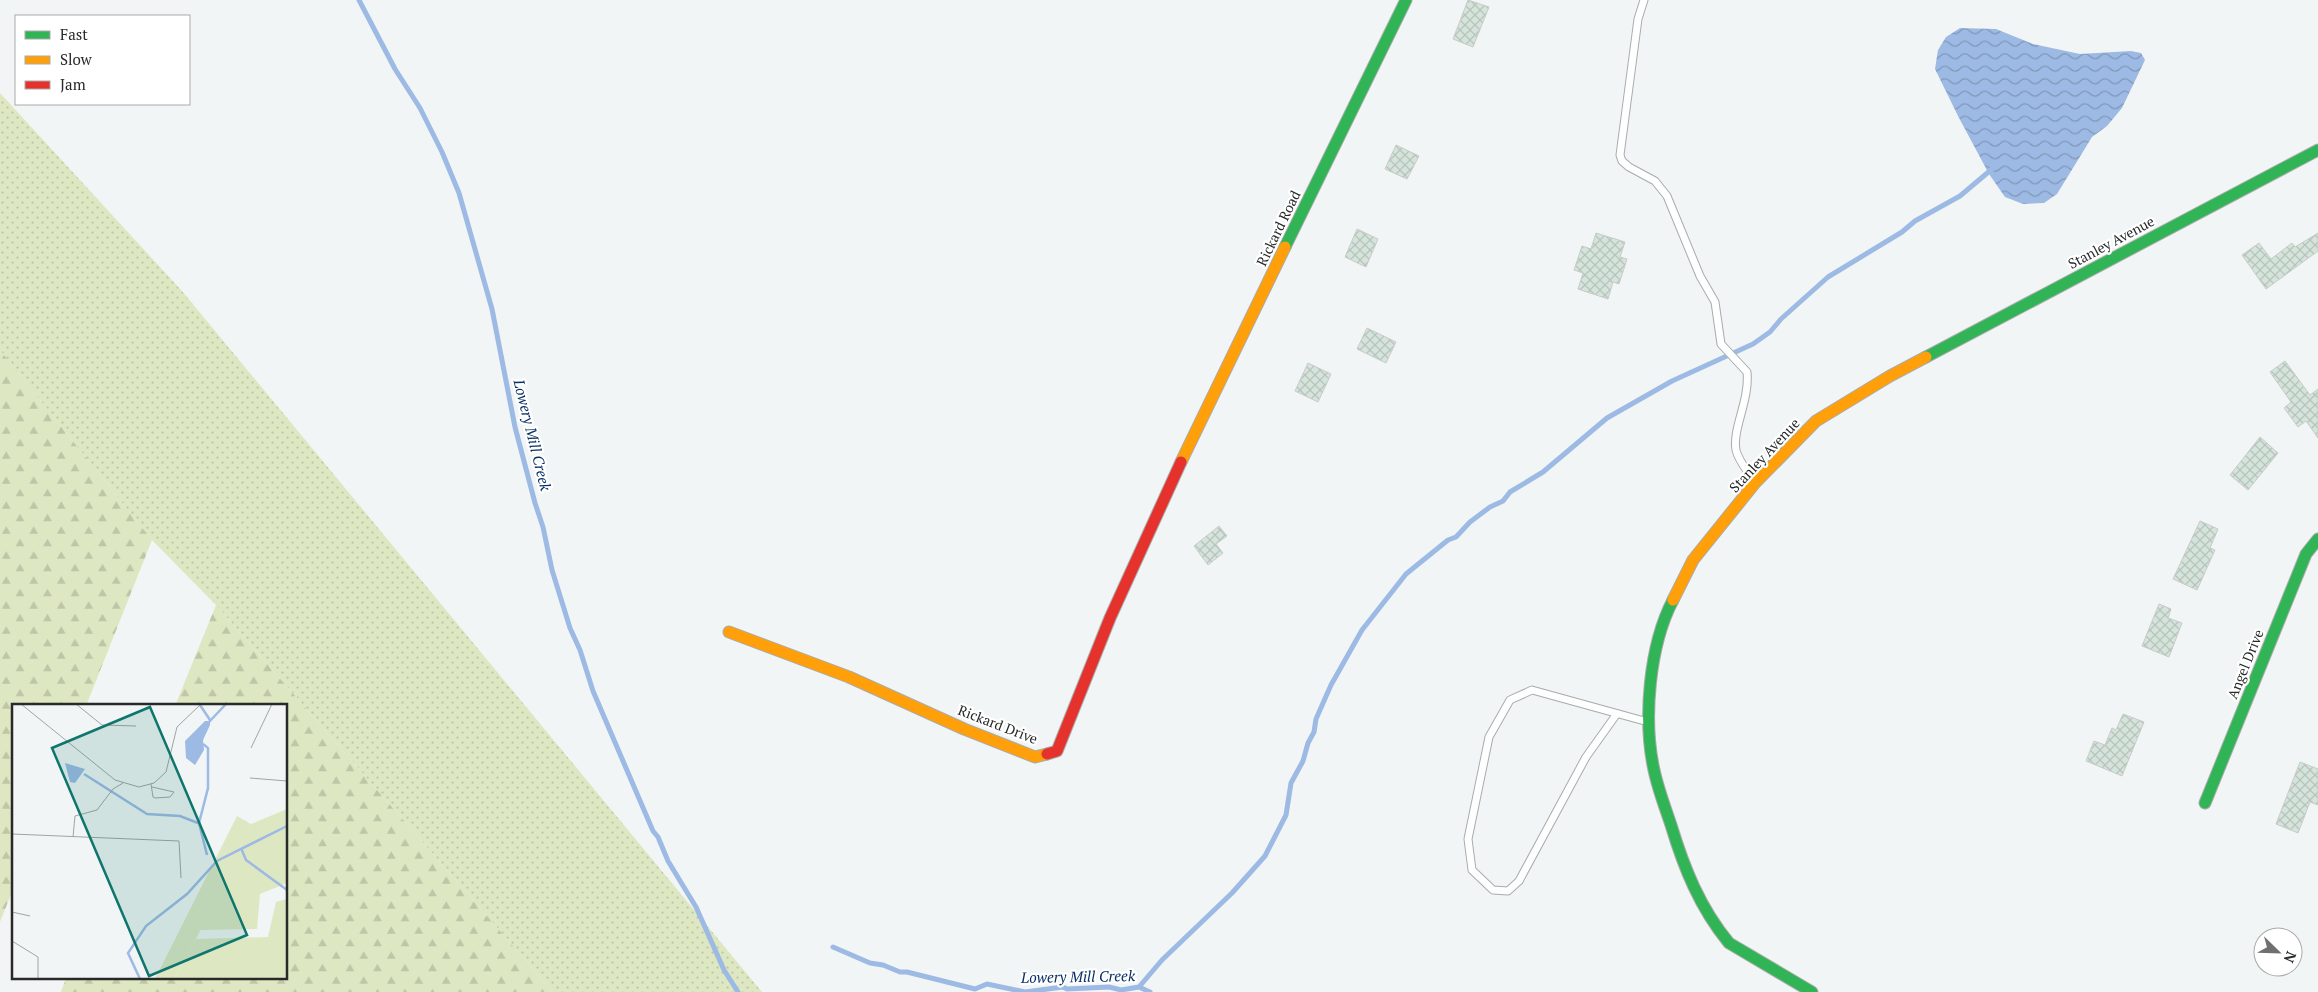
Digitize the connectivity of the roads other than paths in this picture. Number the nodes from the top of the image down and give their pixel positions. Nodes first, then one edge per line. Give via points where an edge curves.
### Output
1 (1406, 0) edge
2 (1644, 0) edge
3 (2318, 150) edge
4 (1178, 471) joint
5 (1755, 483) junction
6 (2318, 539) edge
7 (729, 632) dead end
8 (1616, 715) junction
9 (1650, 723) junction
10 (2205, 803) dead end
11 (1812, 992) edge

1 - 4 street, Rickard Road
2 - 5 lane via 1638,19 1620,155 1629,167 1655,180 1667,196 1700,276 1715,302 1721,344 1747,372 1747,397 1736,444 1737,453
3 - 5 street, Stanley Avenue via 1882,381 1816,421
4 - 7 street, Rickard Drive via 1110,618 1057,751 1035,757 849,677
5 - 9 street, Stanley Avenue via 1693,560 1668,609 1652,662
6 - 10 street, Angel Drive via 2306,554
8 - 8 lane via 1532,690 1510,700 1489,737 1468,839 1472,870 1493,890 1508,891 1519,881 1586,757
8 - 9 lane
9 - 11 street, Stanley Avenue via 1654,771 1694,890 1729,943

